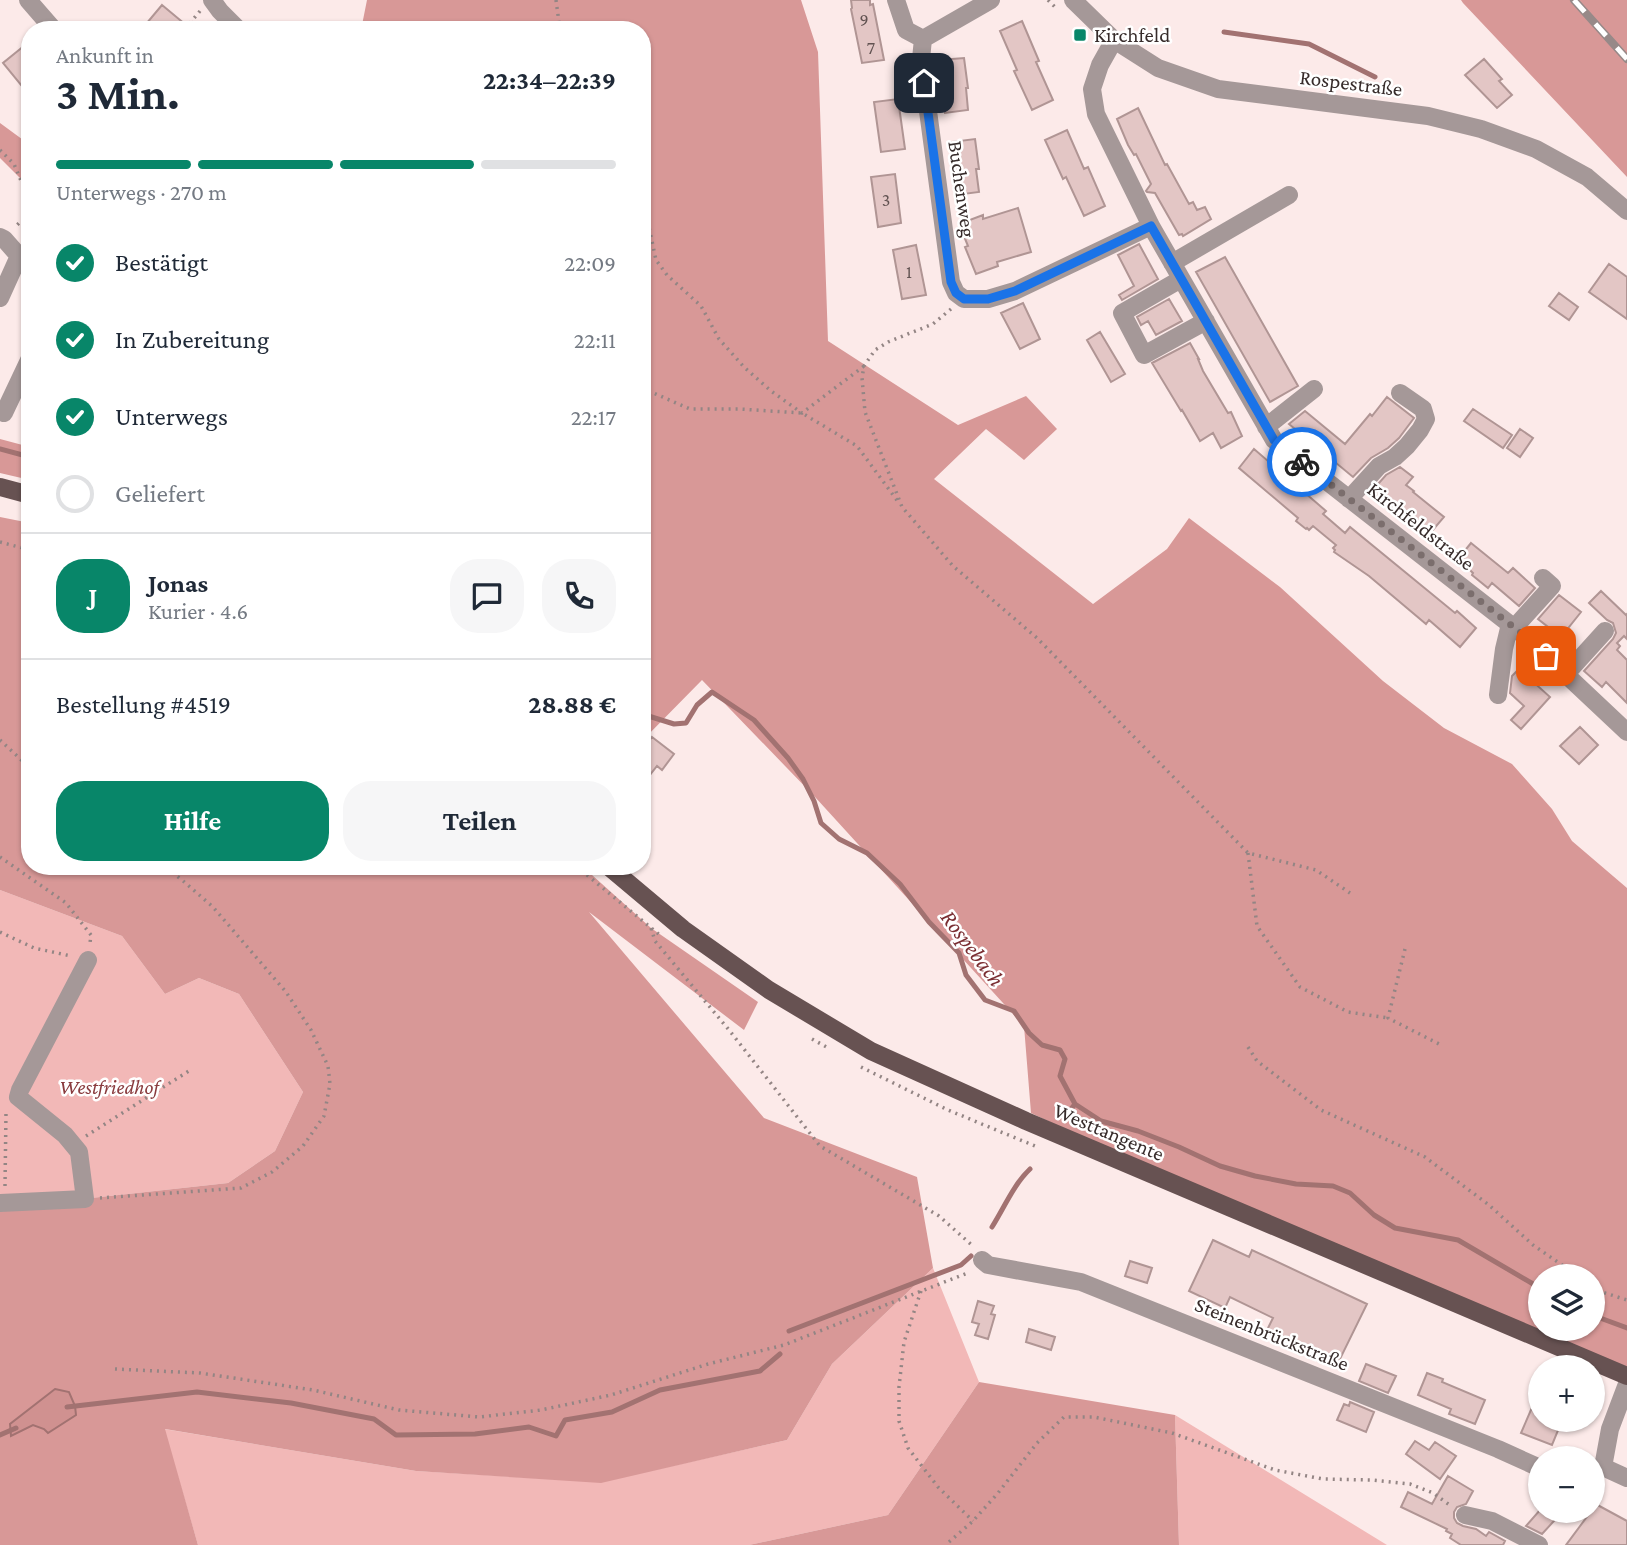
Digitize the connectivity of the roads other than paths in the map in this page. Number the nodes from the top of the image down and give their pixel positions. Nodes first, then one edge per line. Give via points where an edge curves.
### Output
1 (28, 0) edge
2 (896, 0) edge
3 (991, 0) edge
4 (1073, 0) edge
5 (208, 4) edge
6 (46, 21) edge
7 (230, 21) edge
8 (923, 39) junction
9 (1114, 40) junction
10 (1289, 195) dead end
11 (1627, 211) edge
12 (1151, 226) junction
13 (2, 238) edge
14 (21, 256) edge
15 (21, 263) edge
16 (1177, 271) junction
17 (2, 288) edge
18 (1206, 321) junction
19 (21, 377) edge
20 (1314, 389) dead end
21 (1400, 393) dead end
22 (4, 413) dead end
23 (1266, 427) junction
24 (0, 487) edge
25 (21, 493) edge
26 (1349, 499) junction
27 (1543, 578) dead end
28 (1512, 626) junction
29 (1605, 631) dead end
30 (1566, 674) junction
31 (1498, 695) dead end
32 (1627, 732) edge
33 (619, 875) edge
34 (88, 960) road end
35 (2, 1203) edge
36 (985, 1262) road end
37 (1627, 1376) edge
38 (1627, 1384) edge
39 (1605, 1446) edge
40 (1528, 1462) edge
41 (1605, 1470) edge
42 (1627, 1478) edge
43 (1465, 1515) road end
44 (1539, 1545) edge

1 - 6 street
2 - 8 street via 906,30
3 - 8 street
4 - 9 street, Rospestraße
5 - 7 street
8 - 12 street, Buchenweg via 921,59 956,293 964,299 988,299 1015,291
9 - 11 street, Rospestraße via 1158,68 1218,89 1428,116 1481,129 1536,149 1587,177
9 - 12 street, Kirchfeldstraße via 1092,89 1096,114
10 - 16 street
12 - 16 street, Kirchfeldstraße
13 - 14 street
15 - 17 street
16 - 18 street, Kirchfeldstraße
16 - 18 street via 1122,313 1144,355
18 - 23 street, Kirchfeldstraße
19 - 22 street
20 - 23 street
21 - 26 street via 1423,409 1426,419 1407,446 1379,466
23 - 26 street, Kirchfeldstraße via 1274,440
24 - 25 main road
26 - 28 street, Kirchfeldstraße
27 - 28 street via 1552,586
28 - 30 street, Kirchfeldstraße
28 - 31 street
29 - 30 street
30 - 32 street, Kirchfeldstraße
33 - 37 main road, Westtangente via 683,929 769,990 871,1051 1290,1235
34 - 35 street via 18,1097 79,1152 85,1199
36 - 40 street, Steinenbrückstraße via 1081,1282
38 - 39 street
41 - 42 street
43 - 44 street via 1492,1521

